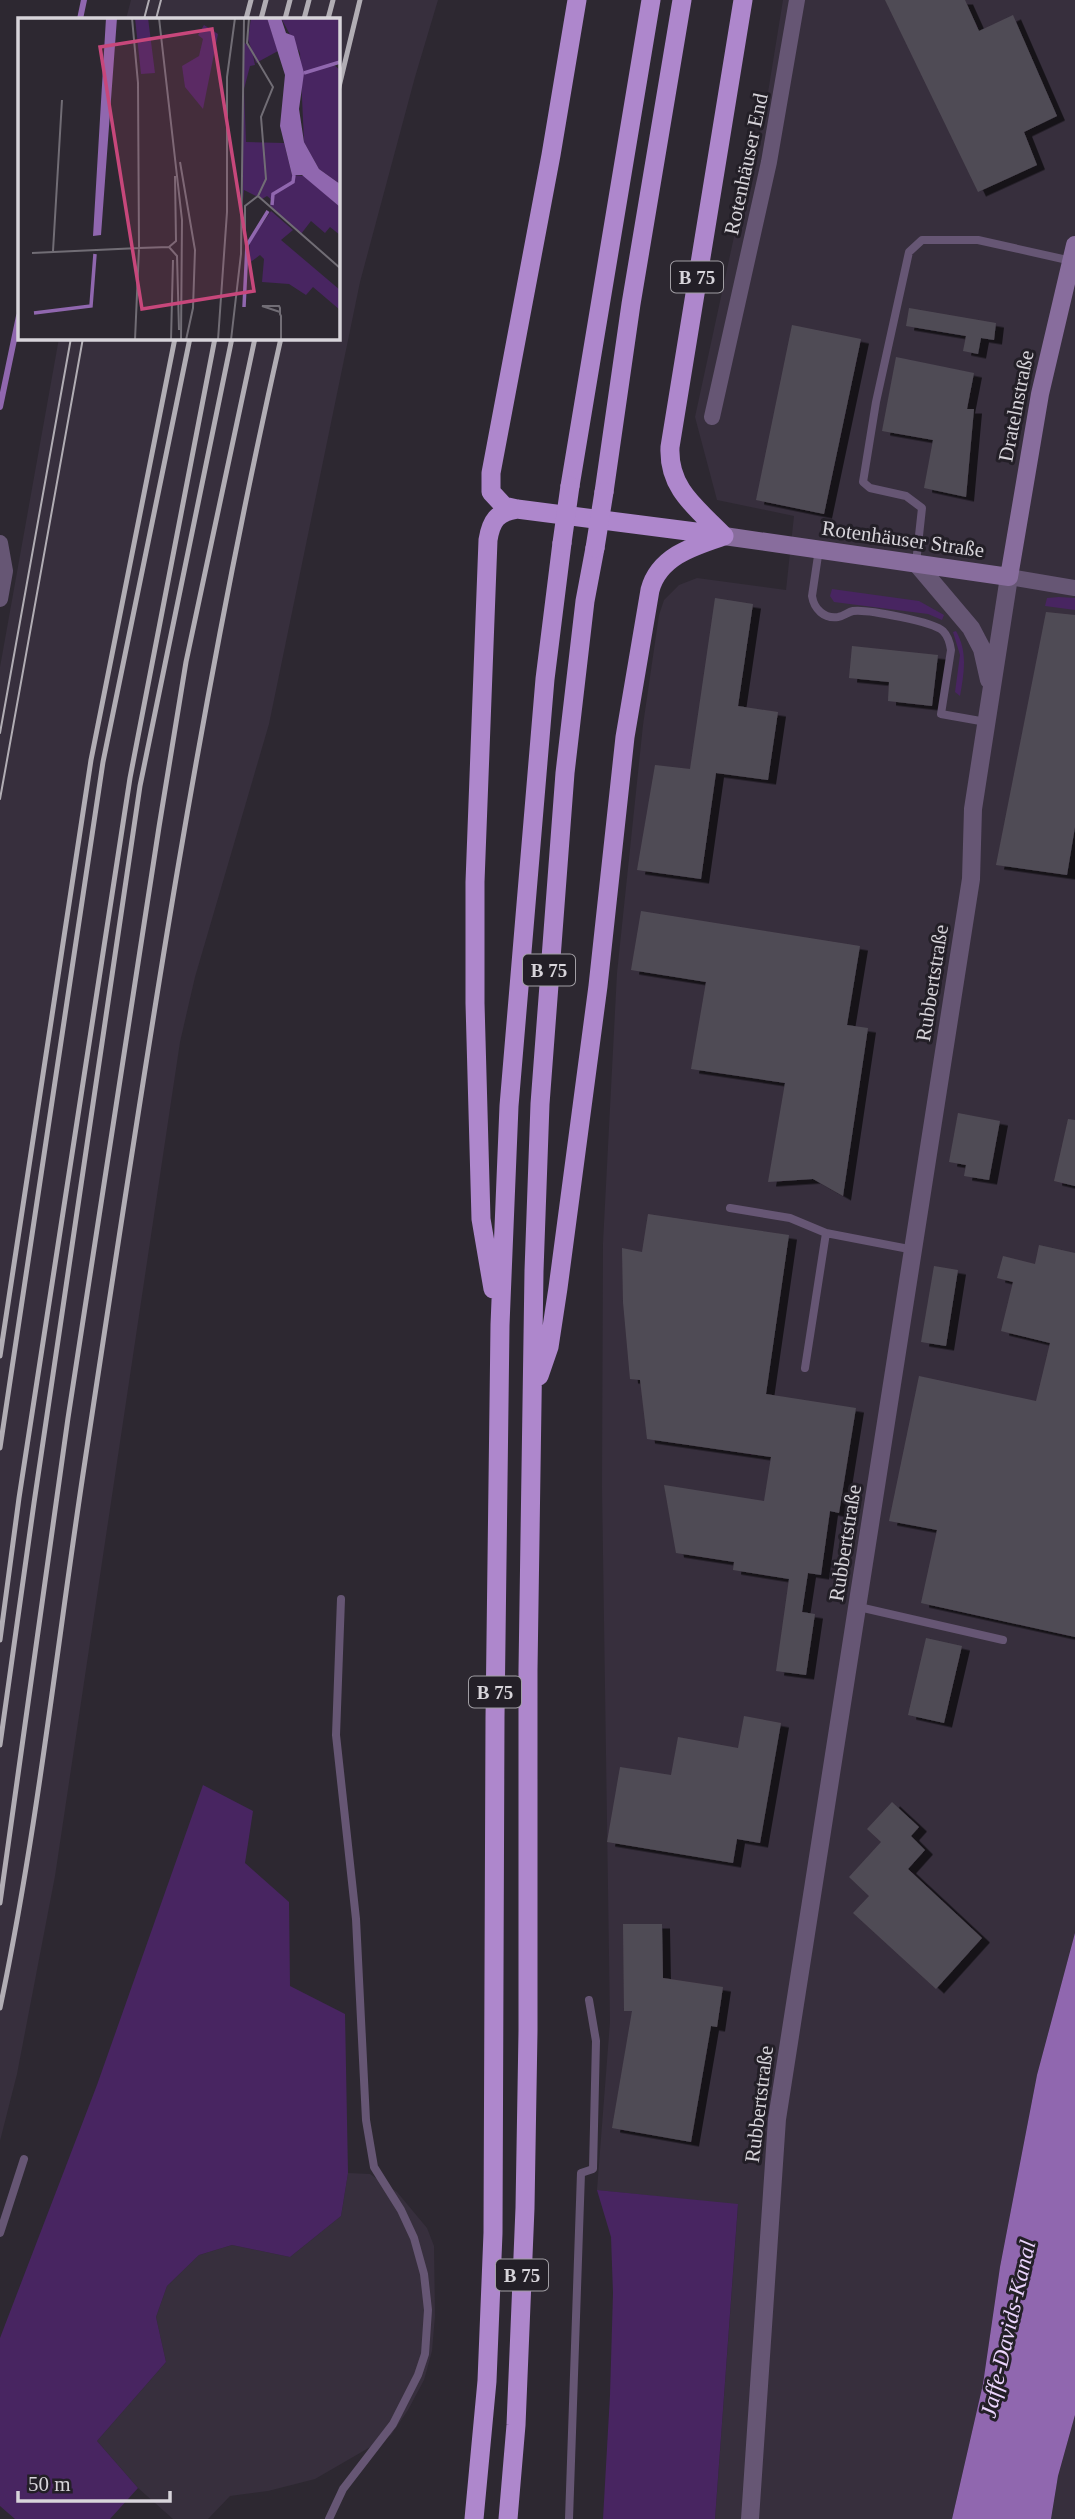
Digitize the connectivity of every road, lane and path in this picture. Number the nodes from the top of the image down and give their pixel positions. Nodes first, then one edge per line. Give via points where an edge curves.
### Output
1 (577, 0) edge
2 (651, 0) edge
3 (682, 0) edge
4 (743, 0) edge
5 (797, 0) edge
6 (1073, 253) edge
7 (712, 418) dead end
8 (517, 509) junction
9 (724, 536) junction
10 (0, 543) edge
11 (819, 550) junction
12 (916, 564) junction
13 (1009, 577) junction
14 (1075, 588) edge
15 (0, 598) edge
16 (991, 690) junction
17 (986, 722) junction
18 (730, 1208) dead end
19 (826, 1233) junction
20 (914, 1250) junction
21 (500, 1325) junction
22 (805, 1368) dead end
23 (534, 1394) junction
24 (341, 1599) dead end
25 (859, 1607) junction
26 (1003, 1640) dead end
27 (589, 2000) dead end
28 (24, 2159) dead end
29 (0, 2234) edge
30 (330, 2519) edge
31 (474, 2519) edge
32 (508, 2519) edge
33 (569, 2519) edge
34 (750, 2519) edge

1 - 8 highway via 491,473 493,496 504,506
2 - 21 highway, B 75, bridge via 569,486 545,679 510,1093
3 - 23 highway, B 75, bridge via 585,601 565,773 539,1132
4 - 9 highway, B 75 via 670,447 670,468 677,486
5 - 7 street, Rotenhäuser End via 769,162
6 - 12 lane via 978,240 922,240 909,252 863,482 870,488 906,496 922,508
6 - 13 main road, Dratelnstraße via 1040,394
8 - 9 highway
8 - 21 highway via 495,518 488,540 475,883 481,1219
9 - 11 main road, Rotenhäuser Straße
9 - 23 highway, B 75 via 670,559 654,579 648,599 625,737 558,1288 549,1347
10 - 15 street via 5,571
11 - 12 main road, Rotenhäuser Straße
11 - 17 lane via 812,596 820,612 834,617 855,611 927,622 942,630 951,650 942,714
12 - 13 main road, Rotenhäuser Straße
12 - 16 street via 971,628 982,649
13 - 14 street, Rotenhäuser Straße
13 - 16 street, Rubbertstraße
16 - 17 street, Rubbertstraße
17 - 20 street, Rubbertstraße via 973,809 971,879
18 - 19 lane via 797,1220
19 - 20 lane
19 - 22 lane
20 - 25 street, Rubbertstraße
21 - 31 highway, B 75 via 493,2233 487,2381
23 - 32 highway, B 75 via 526,2194
24 - 30 lane via 336,1735 356,1919 366,2120 374,2167 414,2238 428,2310 425,2354 418,2375 393,2424 343,2489
25 - 26 lane
25 - 34 street, Rubbertstraße via 777,2119
27 - 33 lane via 596,2041 593,2169 581,2173
28 - 29 lane

